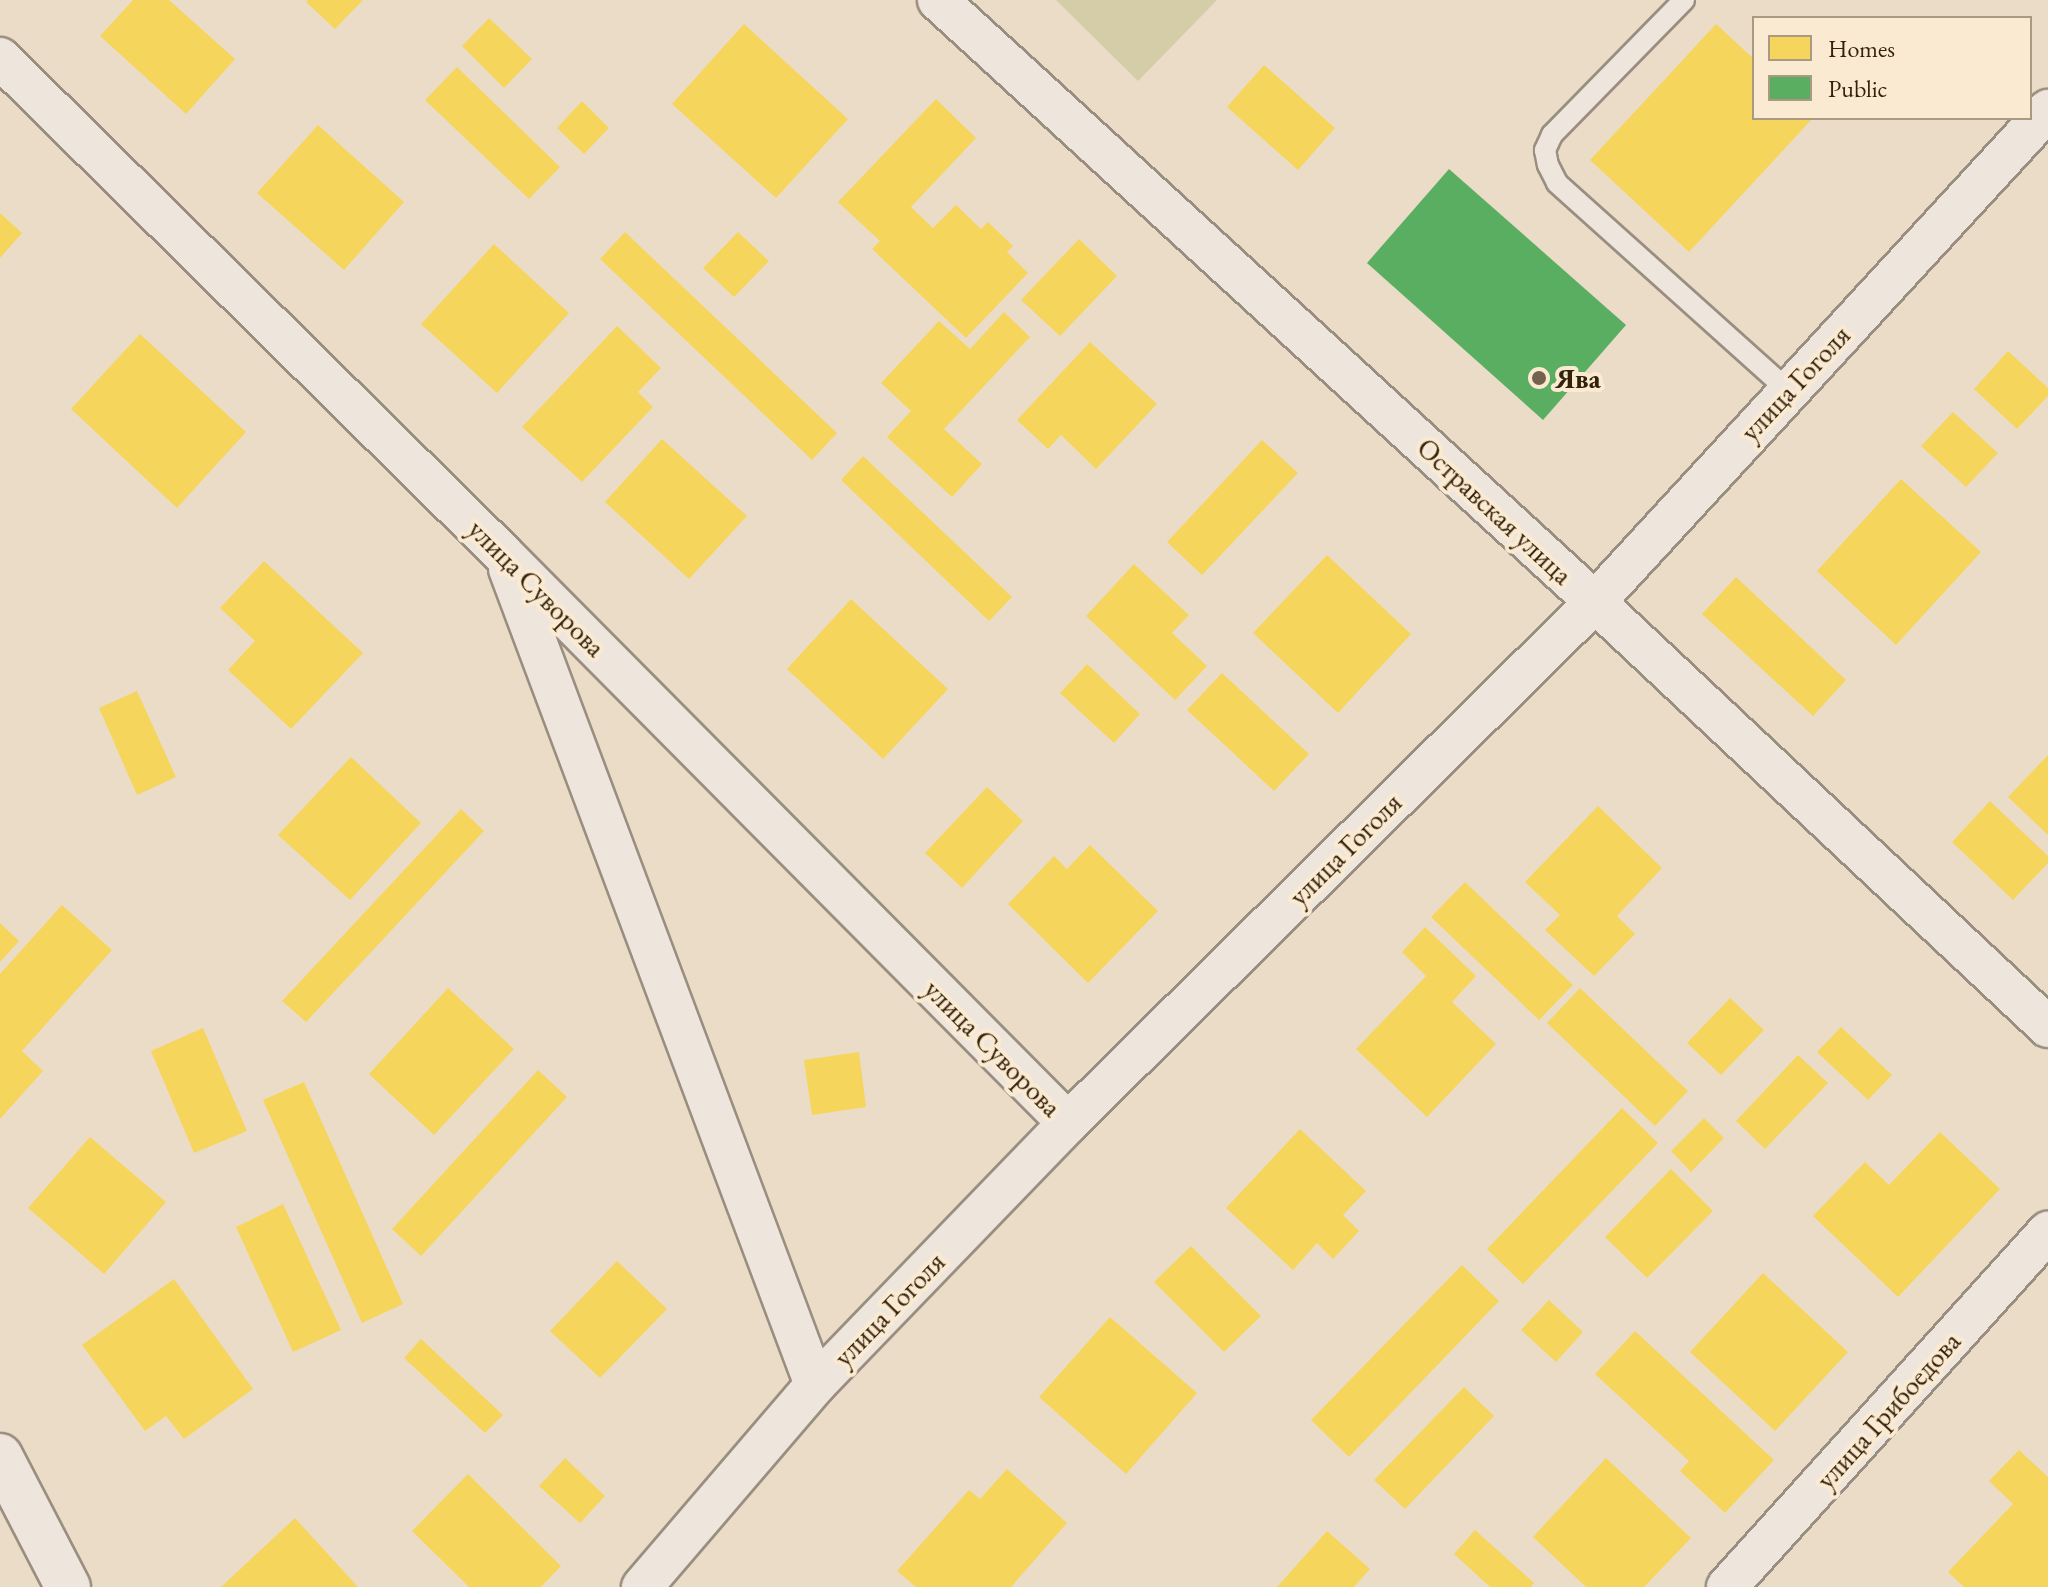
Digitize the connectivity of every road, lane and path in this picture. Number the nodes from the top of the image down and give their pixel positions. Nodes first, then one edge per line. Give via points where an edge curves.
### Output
1 (938, 0) edge
2 (1684, 0) edge
3 (0, 58) edge
4 (2048, 110) edge
5 (1788, 390) junction
6 (503, 554) junction
7 (1595, 602) junction
8 (2048, 1027) edge
9 (1068, 1123) junction
10 (2048, 1232) edge
11 (815, 1385) junction
12 (0, 1456) edge
13 (68, 1587) edge
14 (642, 1587) edge
15 (1727, 1587) edge

1 - 7 street, Остравская улица
2 - 5 lane via 1552,135 1545,150 1548,165 1557,183
3 - 6 street, улица Суворова
4 - 5 street, улица Гоголя
5 - 7 street, улица Гоголя
6 - 9 street, улица Суворова
6 - 11 street
7 - 8 street, Остравская улица
7 - 9 street, улица Гоголя
9 - 11 street, улица Гоголя
10 - 15 street, улица Грибоедова
11 - 14 street, улица Гоголя
12 - 13 street

